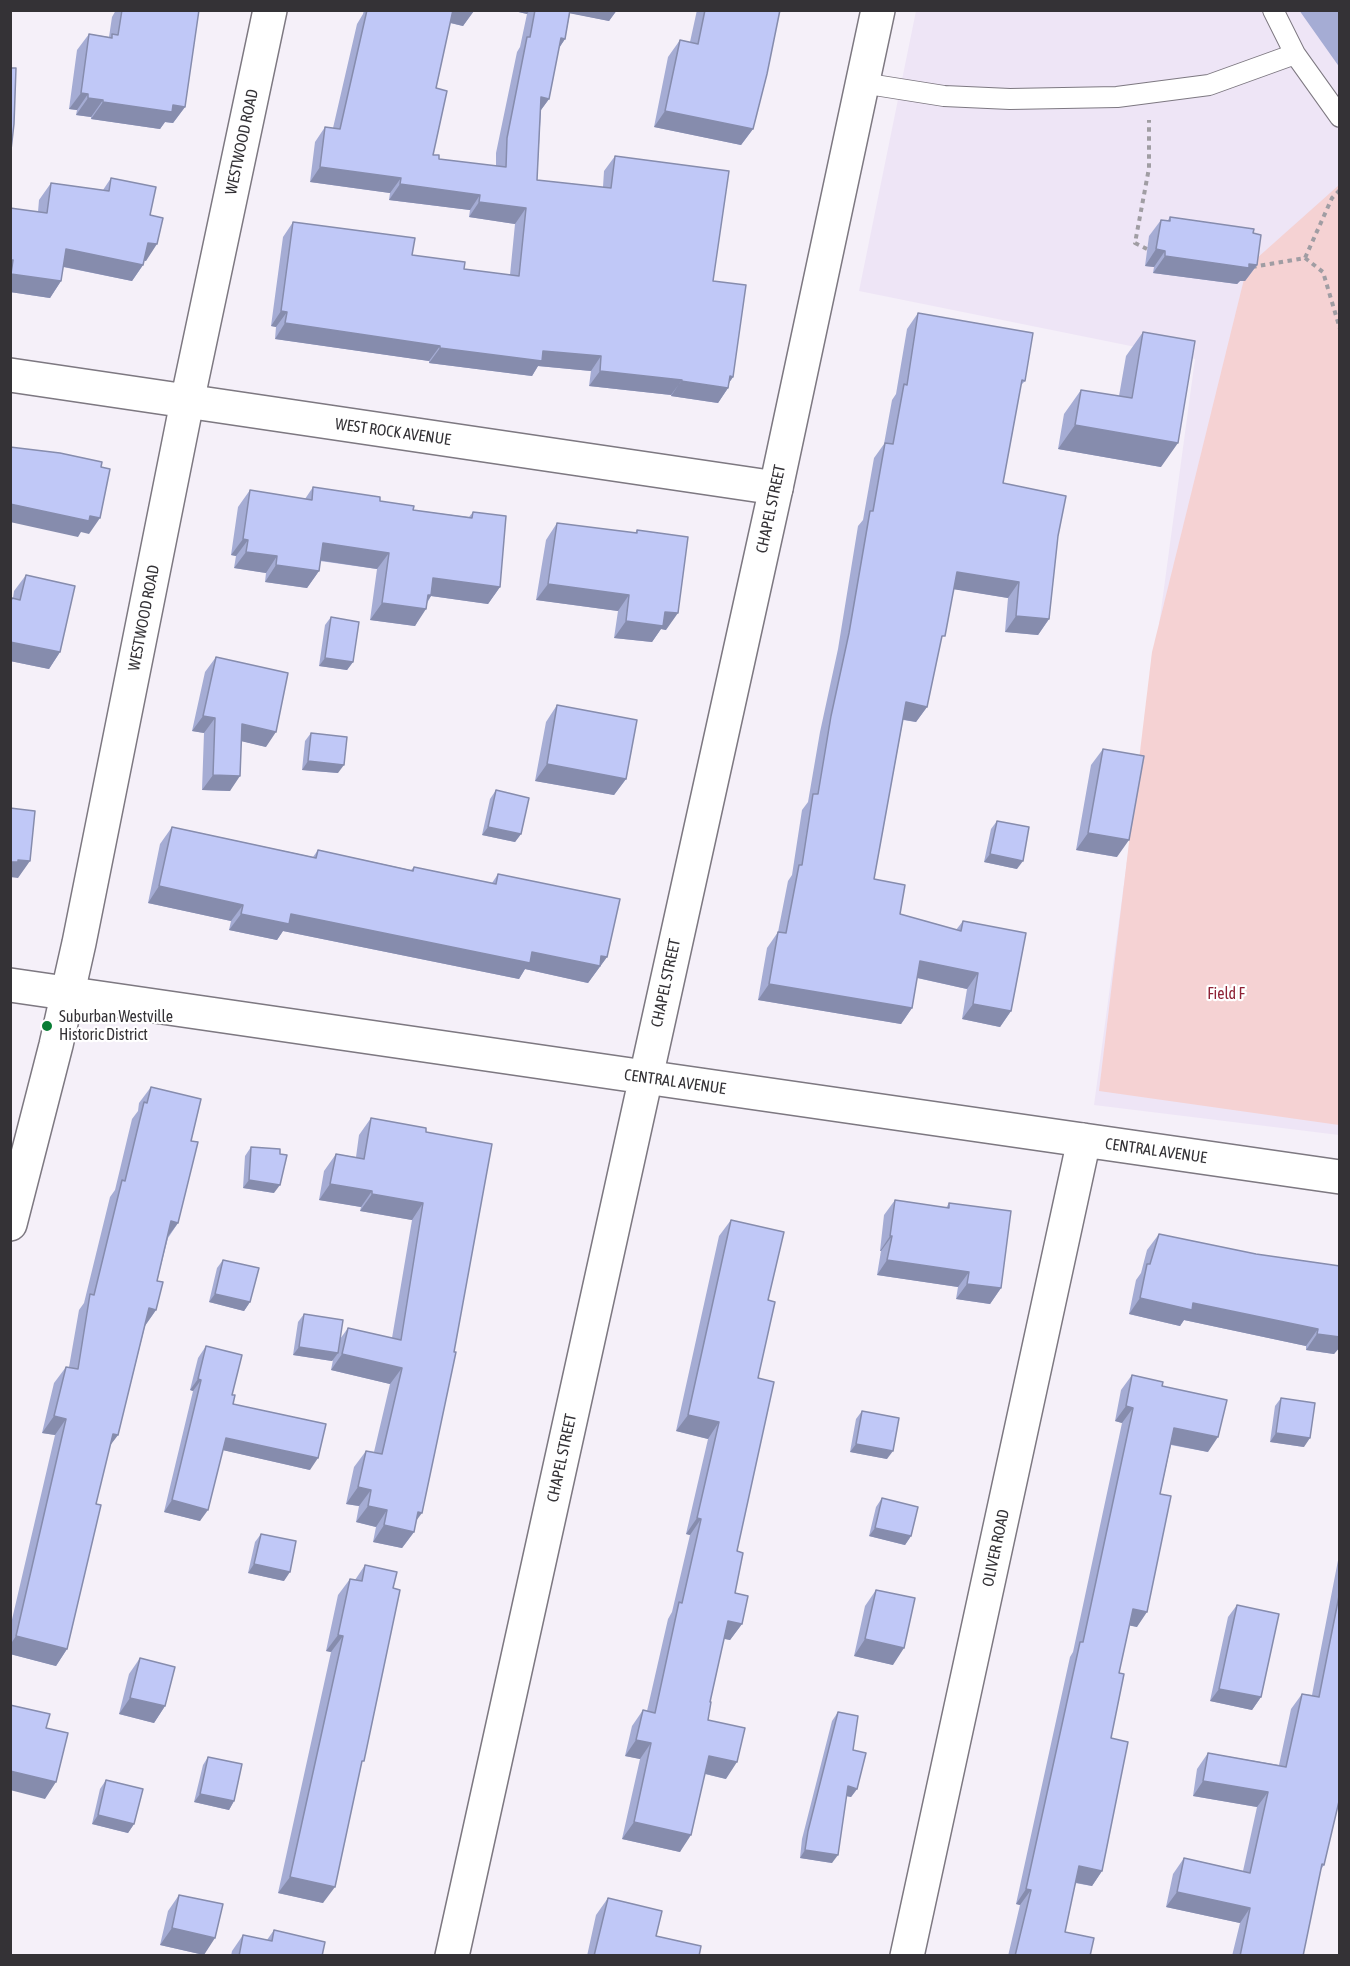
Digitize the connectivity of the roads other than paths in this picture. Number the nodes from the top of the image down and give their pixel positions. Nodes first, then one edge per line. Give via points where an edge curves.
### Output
1 (270, 10) edge
2 (878, 10) edge
3 (1272, 10) edge
4 (1295, 54) junction
5 (862, 83) junction
6 (1340, 117) edge
7 (10, 375) edge
8 (187, 402) junction
9 (776, 488) junction
10 (10, 985) edge
11 (67, 994) junction
12 (645, 1077) junction
13 (1084, 1140) junction
14 (1340, 1176) edge
15 (10, 1224) edge
16 (452, 1956) edge
17 (907, 1956) edge

1 - 8 street, WESTWOOD ROAD
2 - 5 street, CHAPEL STREET
3 - 4 lane
4 - 5 lane via 1209,85 1117,97 944,96
4 - 6 lane
5 - 9 street, CHAPEL STREET
7 - 8 street, WEST ROCK AVENUE
8 - 9 street, WEST ROCK AVENUE
8 - 11 street, WESTWOOD ROAD
9 - 12 street, CHAPEL STREET
10 - 11 street, CENTRAL AVENUE
11 - 12 street, CENTRAL AVENUE
11 - 15 street, WESTWOOD ROAD
12 - 13 street, CENTRAL AVENUE
12 - 16 street, CHAPEL STREET
13 - 14 street, CENTRAL AVENUE
13 - 17 street, OLIVER ROAD

